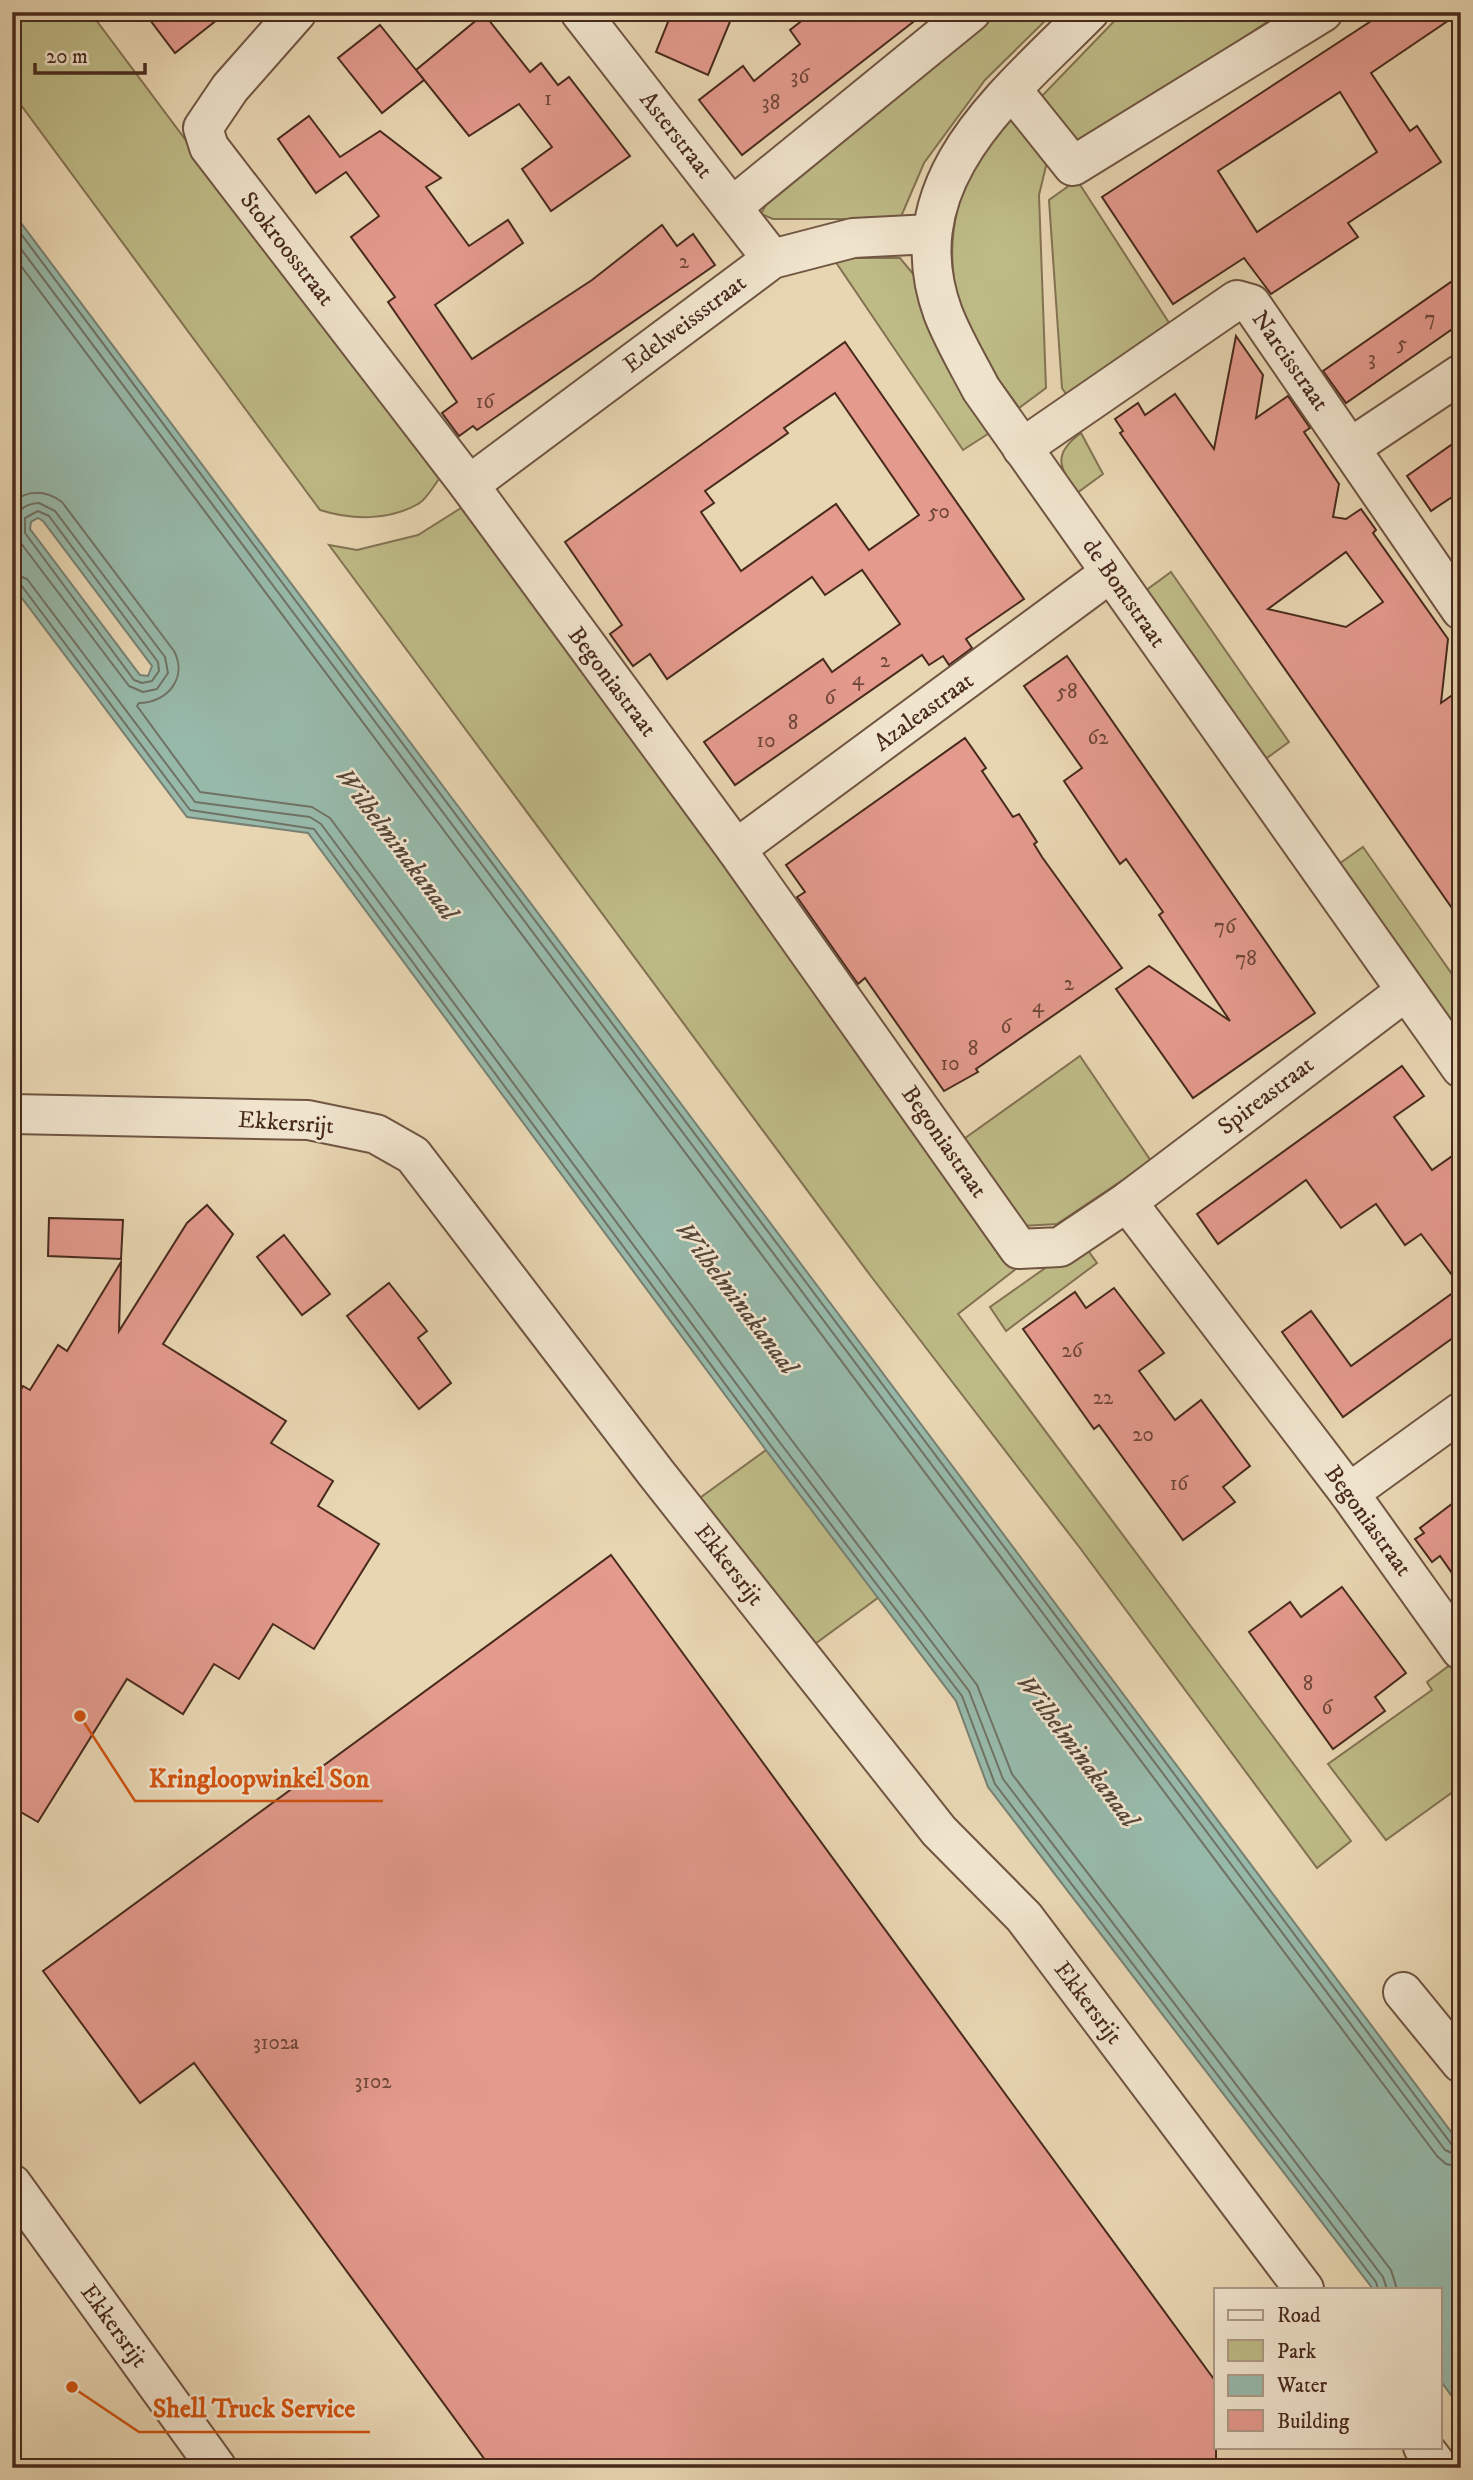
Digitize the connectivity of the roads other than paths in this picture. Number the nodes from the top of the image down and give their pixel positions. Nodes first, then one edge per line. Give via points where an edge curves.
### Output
1 (297, 12) edge
2 (580, 12) edge
3 (971, 12) edge
4 (1089, 12) edge
5 (1323, 12) edge
6 (1012, 90) junction
7 (732, 207) junction
8 (931, 234) junction
9 (772, 258) junction
10 (1461, 374) edge
11 (1022, 448) junction
12 (1350, 448) junction
13 (469, 485) junction
14 (1110, 573) junction
15 (1461, 610) edge
16 (736, 849) junction
17 (1406, 991) junction
18 (1461, 1068) edge
19 (12, 1114) edge
20 (1127, 1202) junction
21 (1461, 1412) edge
22 (1349, 1493) junction
23 (1461, 1650) edge
24 (1403, 1992) dead end
25 (1461, 2063) edge
26 (12, 2184) edge
27 (1303, 2288) edge
28 (1424, 2448) edge
29 (217, 2468) edge
30 (1439, 2468) edge

1 - 13 street, Stokroosstraat via 230,88 203,128 209,147
2 - 7 street, Asterstraat
3 - 7 street
4 - 6 street, de Bontstraat
5 - 6 street via 1073,166
6 - 8 street, de Bontstraat via 965,143 946,179
7 - 9 street, Asterstraat
8 - 9 street, Edelweissstraat via 853,238
8 - 11 street, de Bontstraat via 931,260 943,312 981,389
9 - 13 street, Edelweissstraat
10 - 12 street
11 - 12 street, Narcisstraat via 1237,300 1251,304
11 - 14 street, de Bontstraat
12 - 15 street, Narcisstraat
13 - 16 street, Begoniastraat
14 - 16 street, Azaleastraat
14 - 17 street, de Bontstraat
16 - 20 street, Begoniastraat via 1020,1249 1060,1247
17 - 18 street, de Bontstraat
17 - 20 street, Spireastraat
19 - 27 street, Ekkersrijt via 308,1120 376,1134 413,1156 939,1831 1024,1917
20 - 22 street, Begoniastraat
21 - 22 street
22 - 23 street, Begoniastraat
24 - 25 street
26 - 29 street, Ekkersrijt
28 - 30 street

